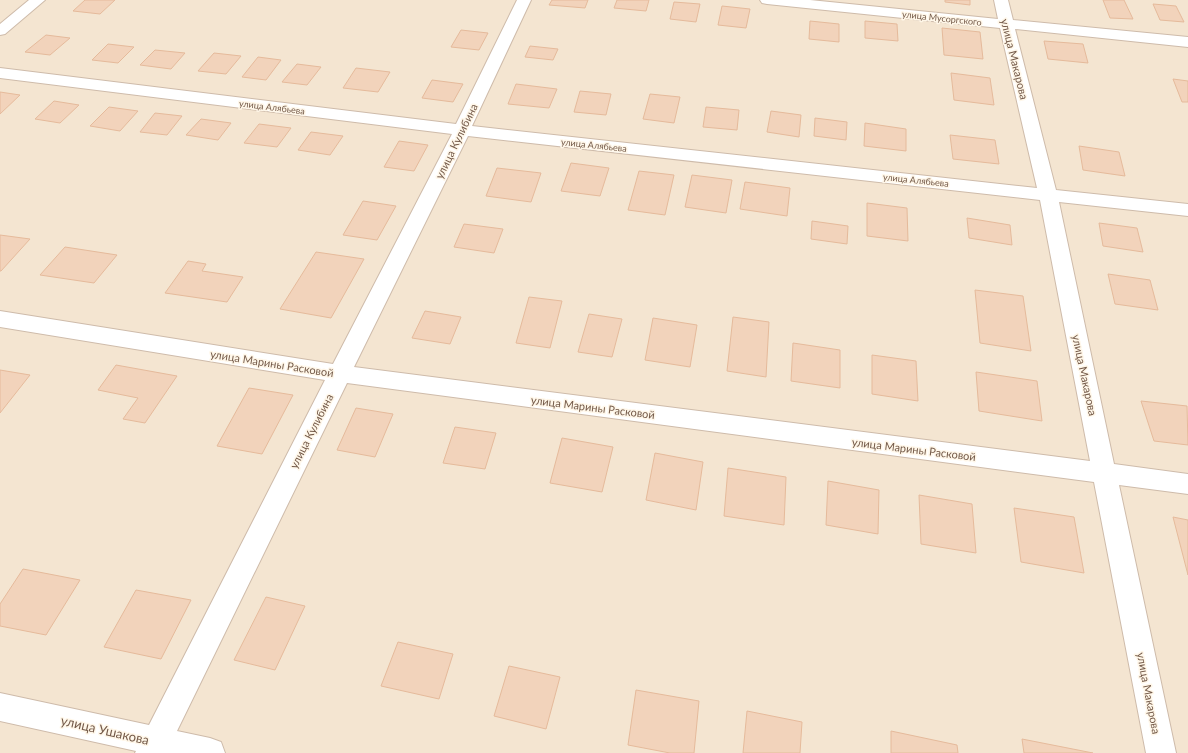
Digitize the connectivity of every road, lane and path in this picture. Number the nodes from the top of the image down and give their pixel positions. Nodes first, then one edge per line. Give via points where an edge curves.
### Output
1 (38, 0) edge
2 (524, 0) edge
3 (767, 0) edge
4 (1001, 0) edge
5 (1006, 25) junction
6 (0, 31) edge
7 (1188, 42) edge
8 (0, 73) edge
9 (462, 130) junction
10 (1048, 195) junction
11 (1188, 210) edge
12 (0, 319) edge
13 (340, 374) junction
14 (1106, 474) junction
15 (1188, 484) edge
16 (0, 707) edge
17 (153, 748) edge
18 (210, 753) edge
19 (1161, 753) edge

1 - 6 street
2 - 9 street, улица Кулибина
3 - 5 street, улица Мусоргского
4 - 5 street, улица Макарова
5 - 7 street, улица Мусоргского
5 - 10 street, улица Макарова
8 - 9 street, улица Алябьева
9 - 10 street, улица Алябьева
9 - 13 street, улица Кулибина
10 - 11 street, улица Алябьева
10 - 14 street, улица Макарова
12 - 13 street, улица Марины Расковой
13 - 14 street, улица Марины Расковой
13 - 17 street, улица Кулибина
14 - 15 street, улица Марины Расковой
14 - 19 street, улица Макарова
16 - 17 street, улица Ушакова
17 - 18 street, улица Ушакова

